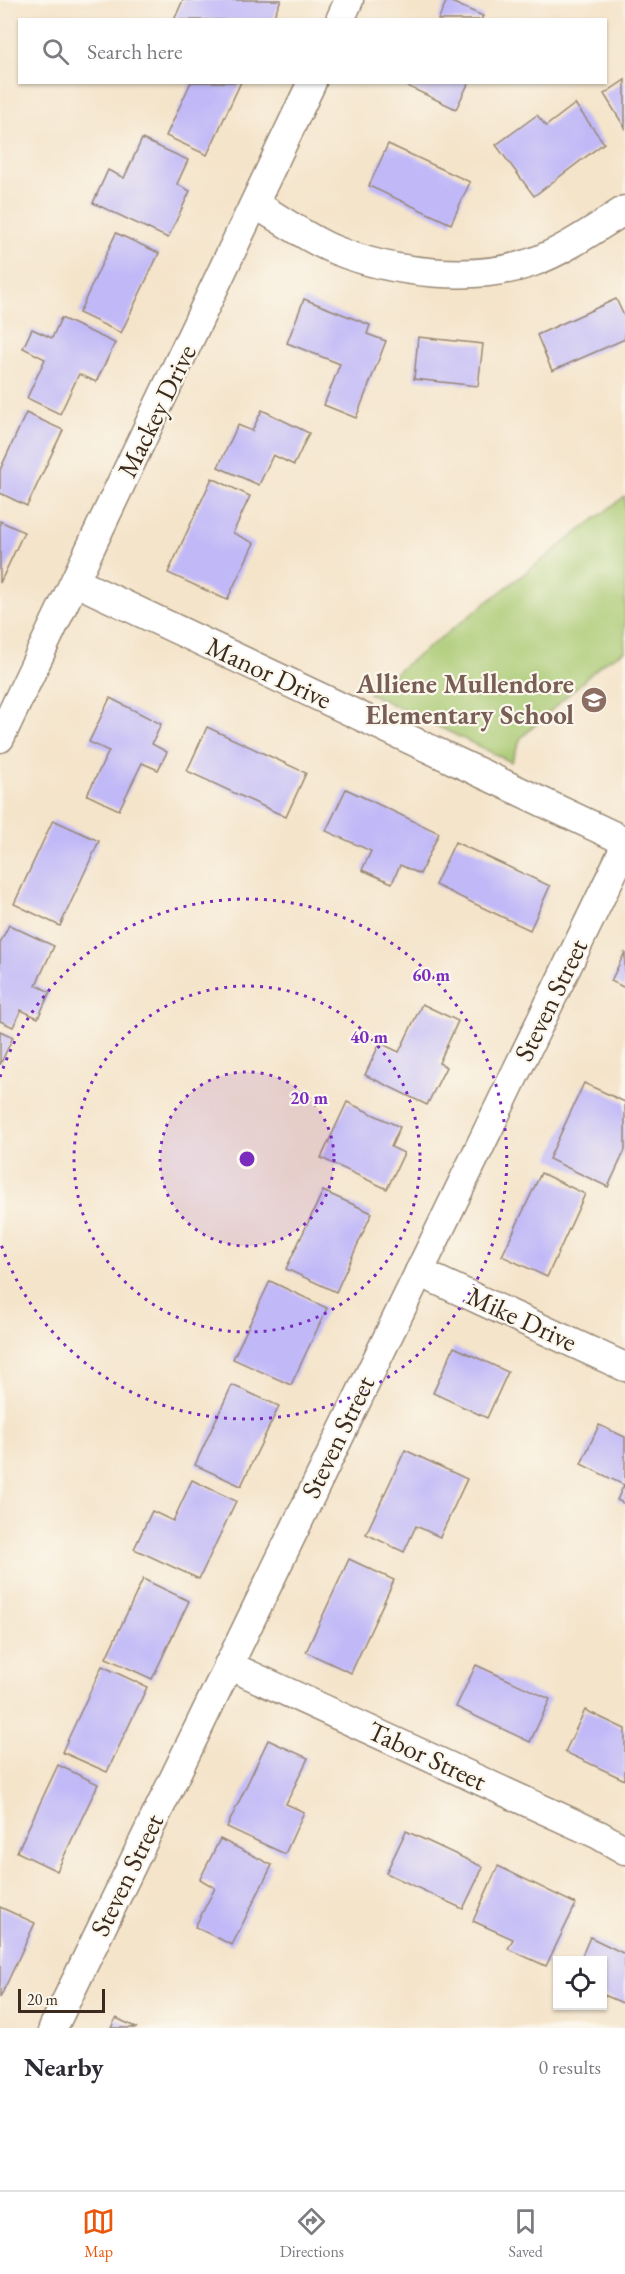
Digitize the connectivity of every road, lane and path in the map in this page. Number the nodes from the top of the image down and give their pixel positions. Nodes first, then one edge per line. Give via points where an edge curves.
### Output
1 (349, 0) edge
2 (341, 18) edge
3 (311, 84) edge
4 (256, 205) junction
5 (625, 210) edge
6 (76, 582) junction
7 (0, 738) edge
8 (625, 841) edge
9 (625, 847) edge
10 (418, 1272) junction
11 (625, 1367) edge
12 (228, 1665) junction
13 (625, 1850) edge
14 (53, 2028) edge

1 - 2 street
3 - 4 street, Mackey Drive
4 - 5 street via 335,250 401,269 438,273 506,271 536,262
4 - 6 street, Mackey Drive
6 - 7 street, Mackey Drive
6 - 8 street, Manor Drive
9 - 10 street, Steven Street
10 - 11 street, Mike Drive
10 - 12 street, Steven Street
12 - 13 street, Tabor Street
12 - 14 street, Steven Street

